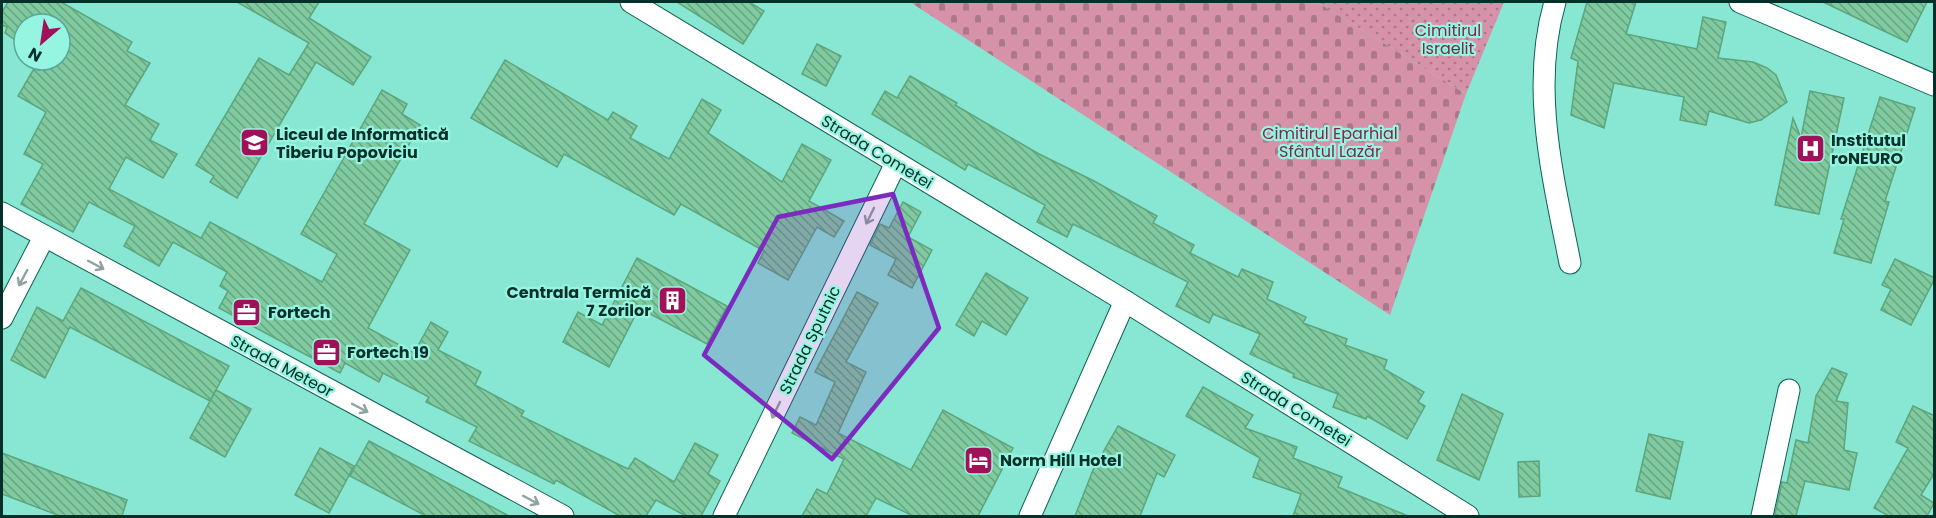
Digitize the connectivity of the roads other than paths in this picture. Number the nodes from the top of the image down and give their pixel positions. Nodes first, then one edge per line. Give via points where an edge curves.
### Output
1 (631, 2) edge
2 (1555, 2) edge
3 (1740, 2) edge
4 (1935, 85) edge
5 (896, 164) junction
6 (2, 213) edge
7 (44, 237) junction
8 (1570, 263) dead end
9 (1125, 301) junction
10 (2, 318) edge
11 (1788, 390) dead end
12 (563, 516) edge
13 (724, 516) edge
14 (1030, 516) edge
15 (1468, 516) edge
16 (1762, 516) edge

1 - 5 street, Strada Cometei
2 - 8 street via 1544,47 1544,73 1552,174
3 - 4 street
5 - 9 street, Strada Cometei
5 -> 13 street, Strada Sputnic
6 - 7 street, Strada Meteor
7 -> 10 street
7 -> 12 street, Strada Meteor
9 - 14 street
9 - 15 street, Strada Cometei
11 - 16 street

